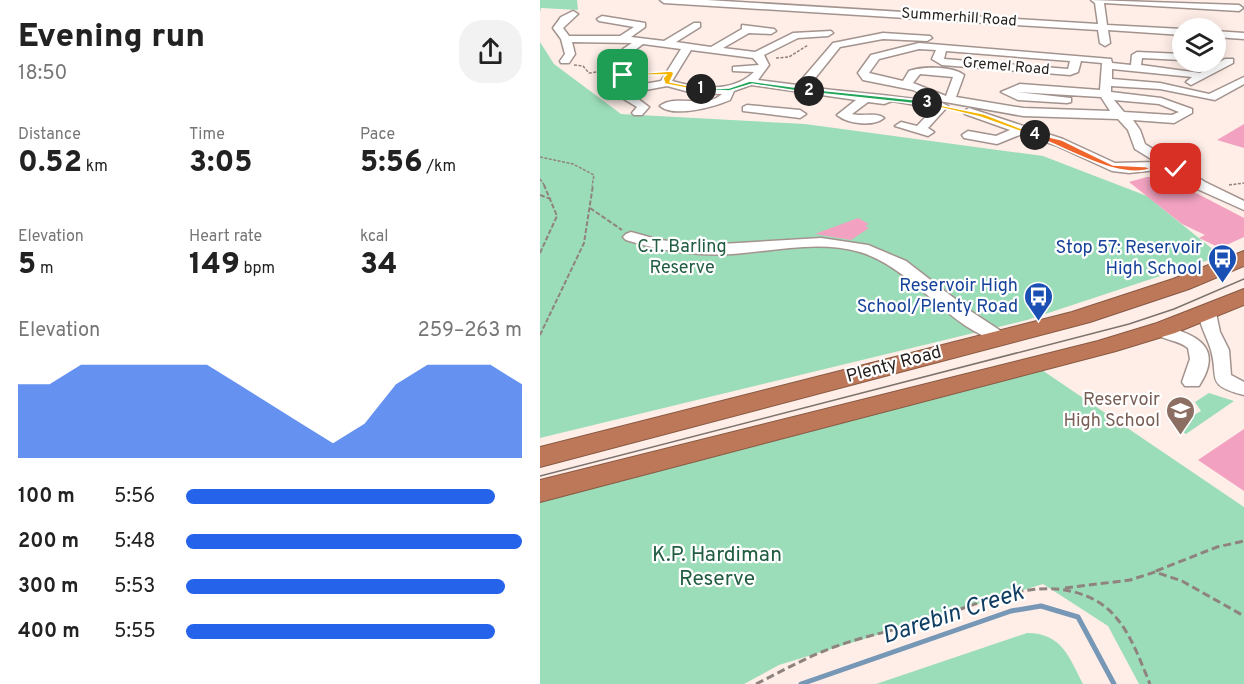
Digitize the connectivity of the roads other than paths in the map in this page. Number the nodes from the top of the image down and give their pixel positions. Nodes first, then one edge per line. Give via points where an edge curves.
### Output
1 (664, 0) edge
2 (1098, 0) edge
3 (720, 2) edge
4 (1240, 7) edge
5 (709, 12) dead end
6 (573, 14) dead end
7 (602, 19) dead end
8 (710, 26) dead end
9 (1103, 27) junction
10 (771, 31) dead end
11 (1172, 31) edge
12 (828, 33) dead end
13 (1226, 35) edge
14 (1244, 36) edge
15 (566, 39) junction
16 (622, 39) junction
17 (640, 42) junction
18 (1105, 43) dead end
19 (665, 45) junction
20 (688, 47) junction
21 (714, 48) junction
22 (1087, 48) dead end
23 (1172, 57) edge
24 (760, 60) junction
25 (565, 61) road end
26 (1226, 61) edge
27 (1229, 61) junction
28 (1244, 62) edge
29 (1108, 66) junction
30 (1136, 68) junction
31 (737, 69) dead end
32 (1201, 76) junction
33 (669, 78) junction
34 (1244, 80) edge
35 (752, 82) junction
36 (906, 85) junction
37 (800, 87) junction
38 (729, 90) junction
39 (1177, 90) junction
40 (619, 93) junction
41 (1108, 94) junction
42 (869, 98) junction
43 (946, 103) junction
44 (666, 106) dead end
45 (747, 109) dead end
46 (770, 111) junction
47 (638, 113) dead end
48 (800, 114) dead end
49 (1124, 116) junction
50 (878, 118) dead end
51 (901, 126) dead end
52 (1020, 130) junction
53 (968, 135) dead end
54 (1172, 167) junction
55 (1244, 198) edge
56 (1244, 206) edge
57 (631, 237) road end
58 (1244, 258) edge
59 (1244, 296) edge
60 (1207, 313) junction
61 (1159, 330) junction
62 (983, 337) junction
63 (1020, 368) junction
64 (1192, 381) dead end
65 (1244, 389) edge
66 (540, 457) edge
67 (540, 490) edge

1 - 3 street, Summerhill Road
2 - 4 street
2 - 9 street
3 - 5 street
3 - 9 street, Summerhill Road
6 - 15 street via 559,26
7 - 16 street via 642,25
8 - 19 street via 698,23
9 - 11 street, Summerhill Road
9 - 18 street
10 - 21 street via 746,28
12 - 24 street via 801,33
13 - 14 street
15 - 16 street
15 - 25 street via 570,54
16 - 17 street
17 - 19 street
17 - 40 street via 627,51 610,73
19 - 20 street
20 - 21 street
20 - 33 street
21 - 24 street
22 - 37 street via 891,36 837,45
23 - 30 street via 1137,55
24 - 31 street
24 - 35 street
26 - 27 street
27 - 28 street
27 - 32 street
29 - 30 street, Gremel Road
29 - 36 street, Gremel Road via 1104,60 1076,57 919,46 878,55 863,73 871,79
29 - 41 street
30 - 32 street, Gremel Road
32 - 39 street
33 - 38 street via 687,88
33 - 40 street
34 - 39 street, Gremel Road via 1211,98
35 - 37 street
35 - 38 street
36 - 43 street, Gremel Road via 923,89
36 - 43 street, Gremel Road via 913,73 919,71 959,75
37 - 42 street
37 - 46 street
38 - 44 street via 726,98 713,104
39 - 41 street, Gremel Road via 1153,85
40 - 47 street via 643,107
41 - 41 street, Gremel Road via 1020,87 1007,92 1018,97
41 - 49 street
41 - 49 street, Gremel Road via 1161,101 1188,111 1174,119
42 - 43 street
42 - 50 street via 843,115 860,120
43 - 49 street, Gremel Road via 1023,112
43 - 51 street via 925,131
43 - 52 street
45 - 46 street
46 - 48 street
49 - 54 street via 1136,129 1139,146
52 - 53 street via 997,140
52 - 54 street via 1059,142 1112,167
54 - 55 street
54 - 56 street
57 - 62 street via 655,245 701,250 790,242 864,248 892,260
58 - 62 highway, Plenty Road via 1135,300
59 - 60 highway, Plenty Road
60 - 61 highway, Plenty Road
60 - 65 street via 1220,350 1222,375
61 - 63 highway, Plenty Road
61 - 64 street via 1181,336 1198,349 1201,361
62 - 63 highway
62 - 66 highway, Plenty Road
63 - 67 highway, Plenty Road

